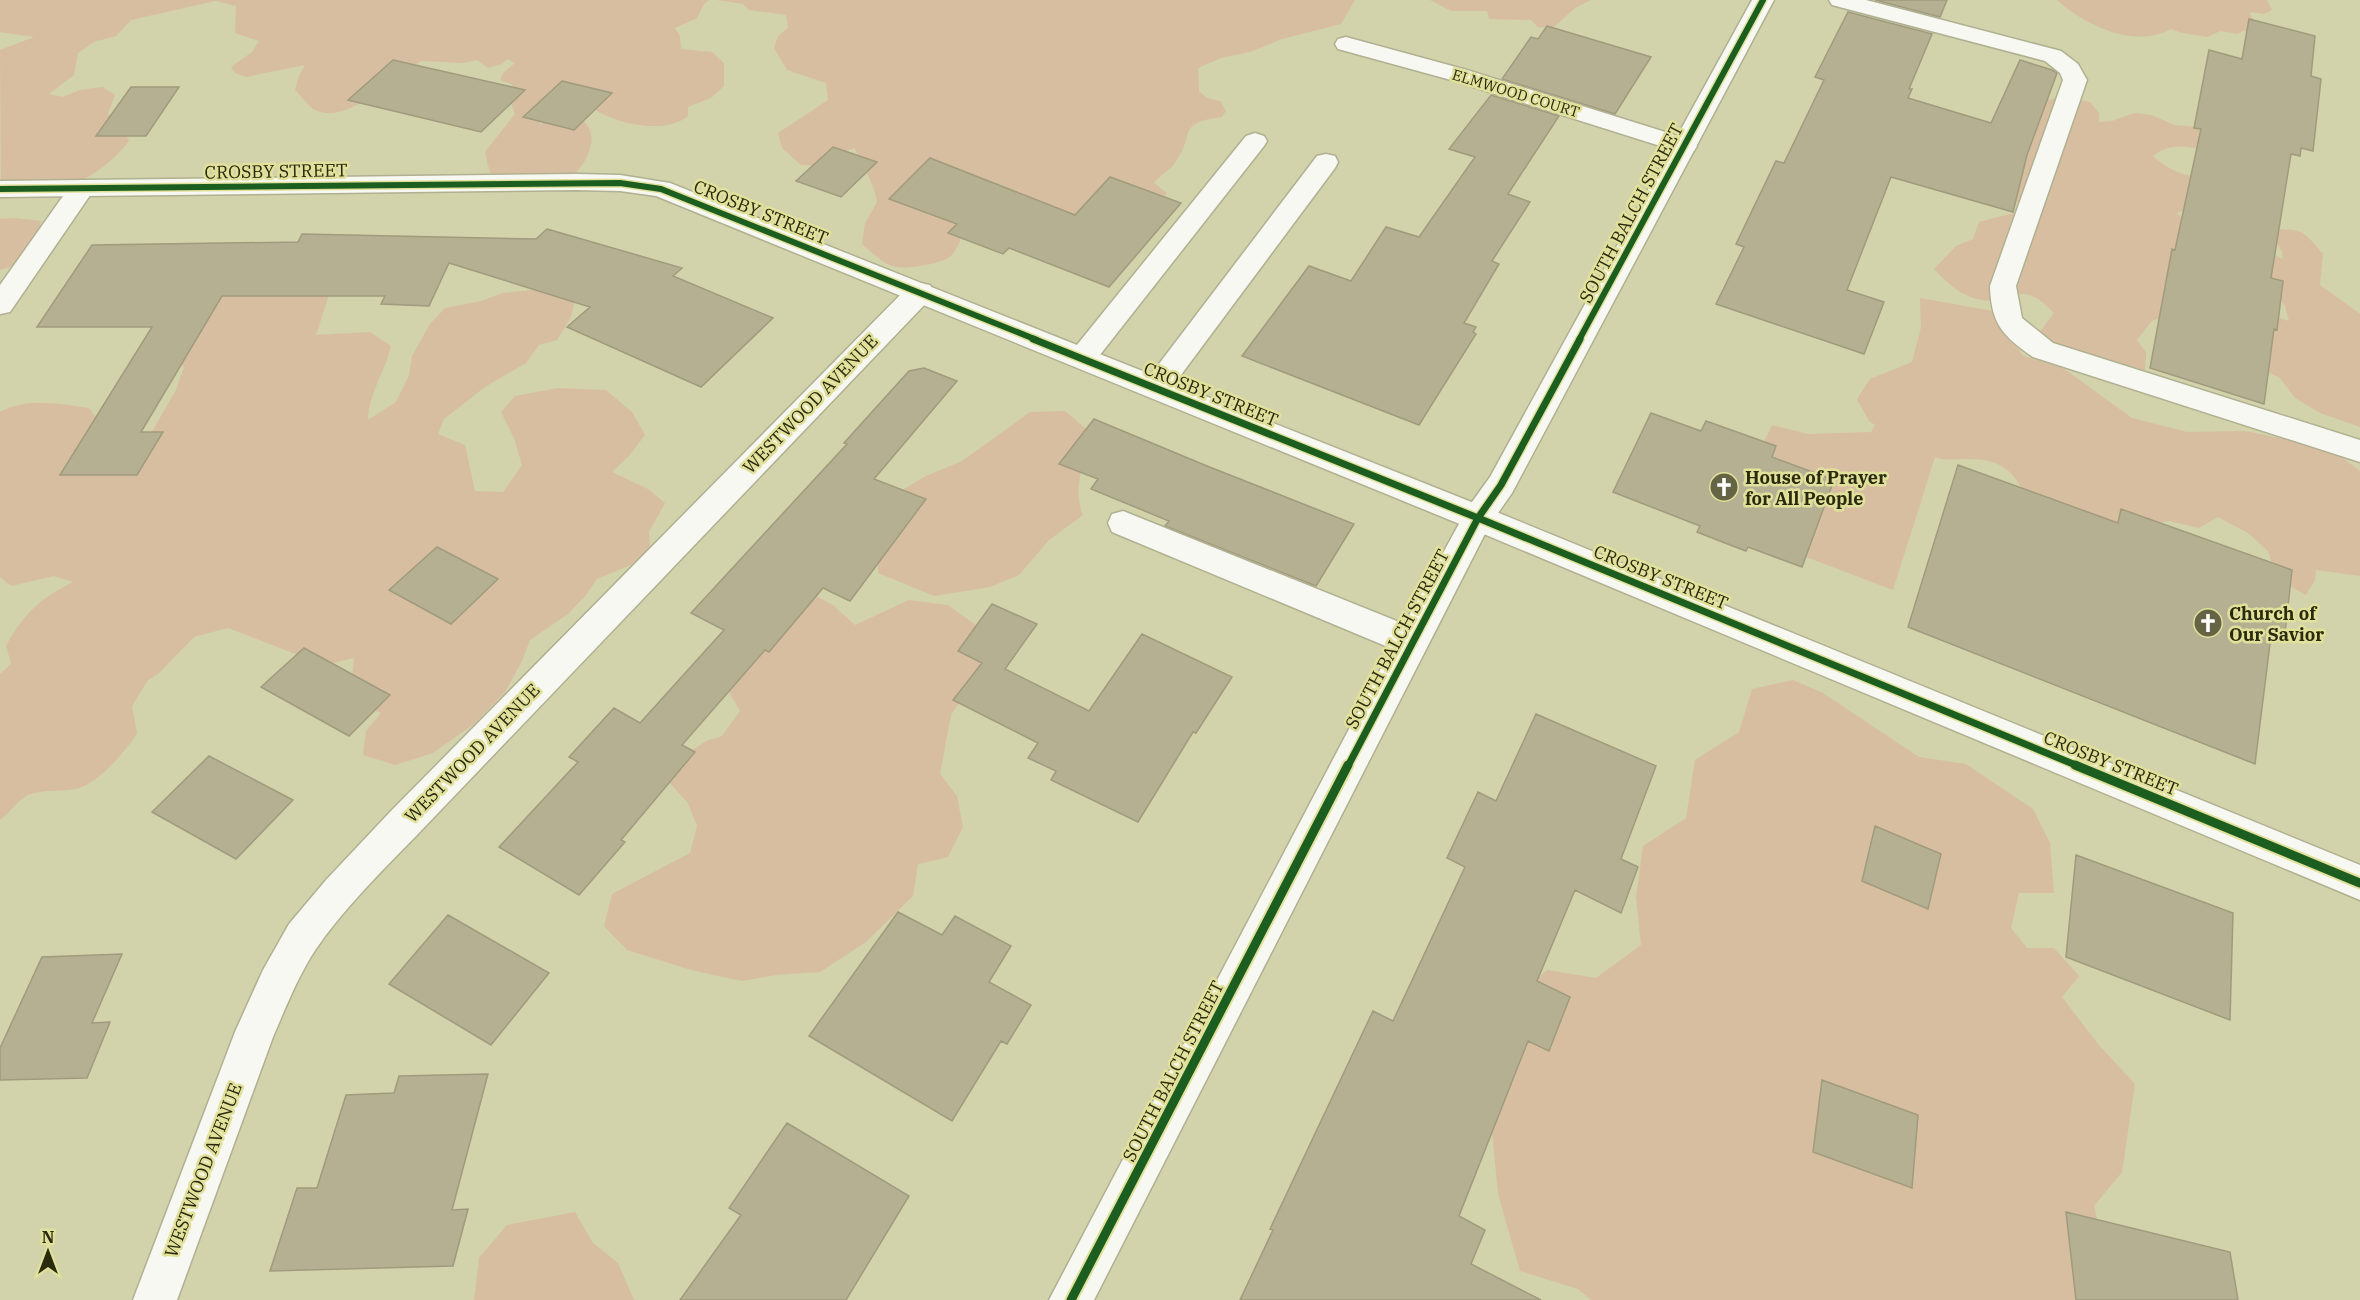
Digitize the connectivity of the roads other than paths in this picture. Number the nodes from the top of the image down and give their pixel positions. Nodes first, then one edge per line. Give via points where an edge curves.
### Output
1 (1763, 0) edge
2 (1840, 0) edge
3 (1346, 44) dead end
4 (1255, 141) dead end
5 (1685, 146) junction
6 (1326, 162) dead end
7 (82, 188) junction
8 (0, 189) edge
9 (920, 292) junction
10 (0, 305) edge
11 (1082, 358) junction
12 (1156, 388) junction
13 (2360, 451) edge
14 (1478, 518) junction
15 (1123, 523) dead end
16 (1412, 642) junction
17 (2360, 883) edge
18 (155, 1300) edge
19 (1071, 1300) edge

1 - 5 street, SOUTH BALCH STREET
2 - 13 street via 2054,56 2070,69 2075,80 2003,286 2003,309 2017,332 2043,350
3 - 5 street, ELMWOOD COURT
4 - 11 street
5 - 14 street, SOUTH BALCH STREET via 1501,485
6 - 12 street
7 - 8 street, CROSBY STREET
7 - 9 street, CROSBY STREET via 620,183 671,192
7 - 10 street
9 - 11 street, CROSBY STREET
9 - 18 street, WESTWOOD AVENUE via 404,823 302,937 255,1032
11 - 12 street, CROSBY STREET
12 - 14 street, CROSBY STREET
14 - 16 street, SOUTH BALCH STREET
14 - 17 street, CROSBY STREET
15 - 16 street
16 - 19 street, SOUTH BALCH STREET

